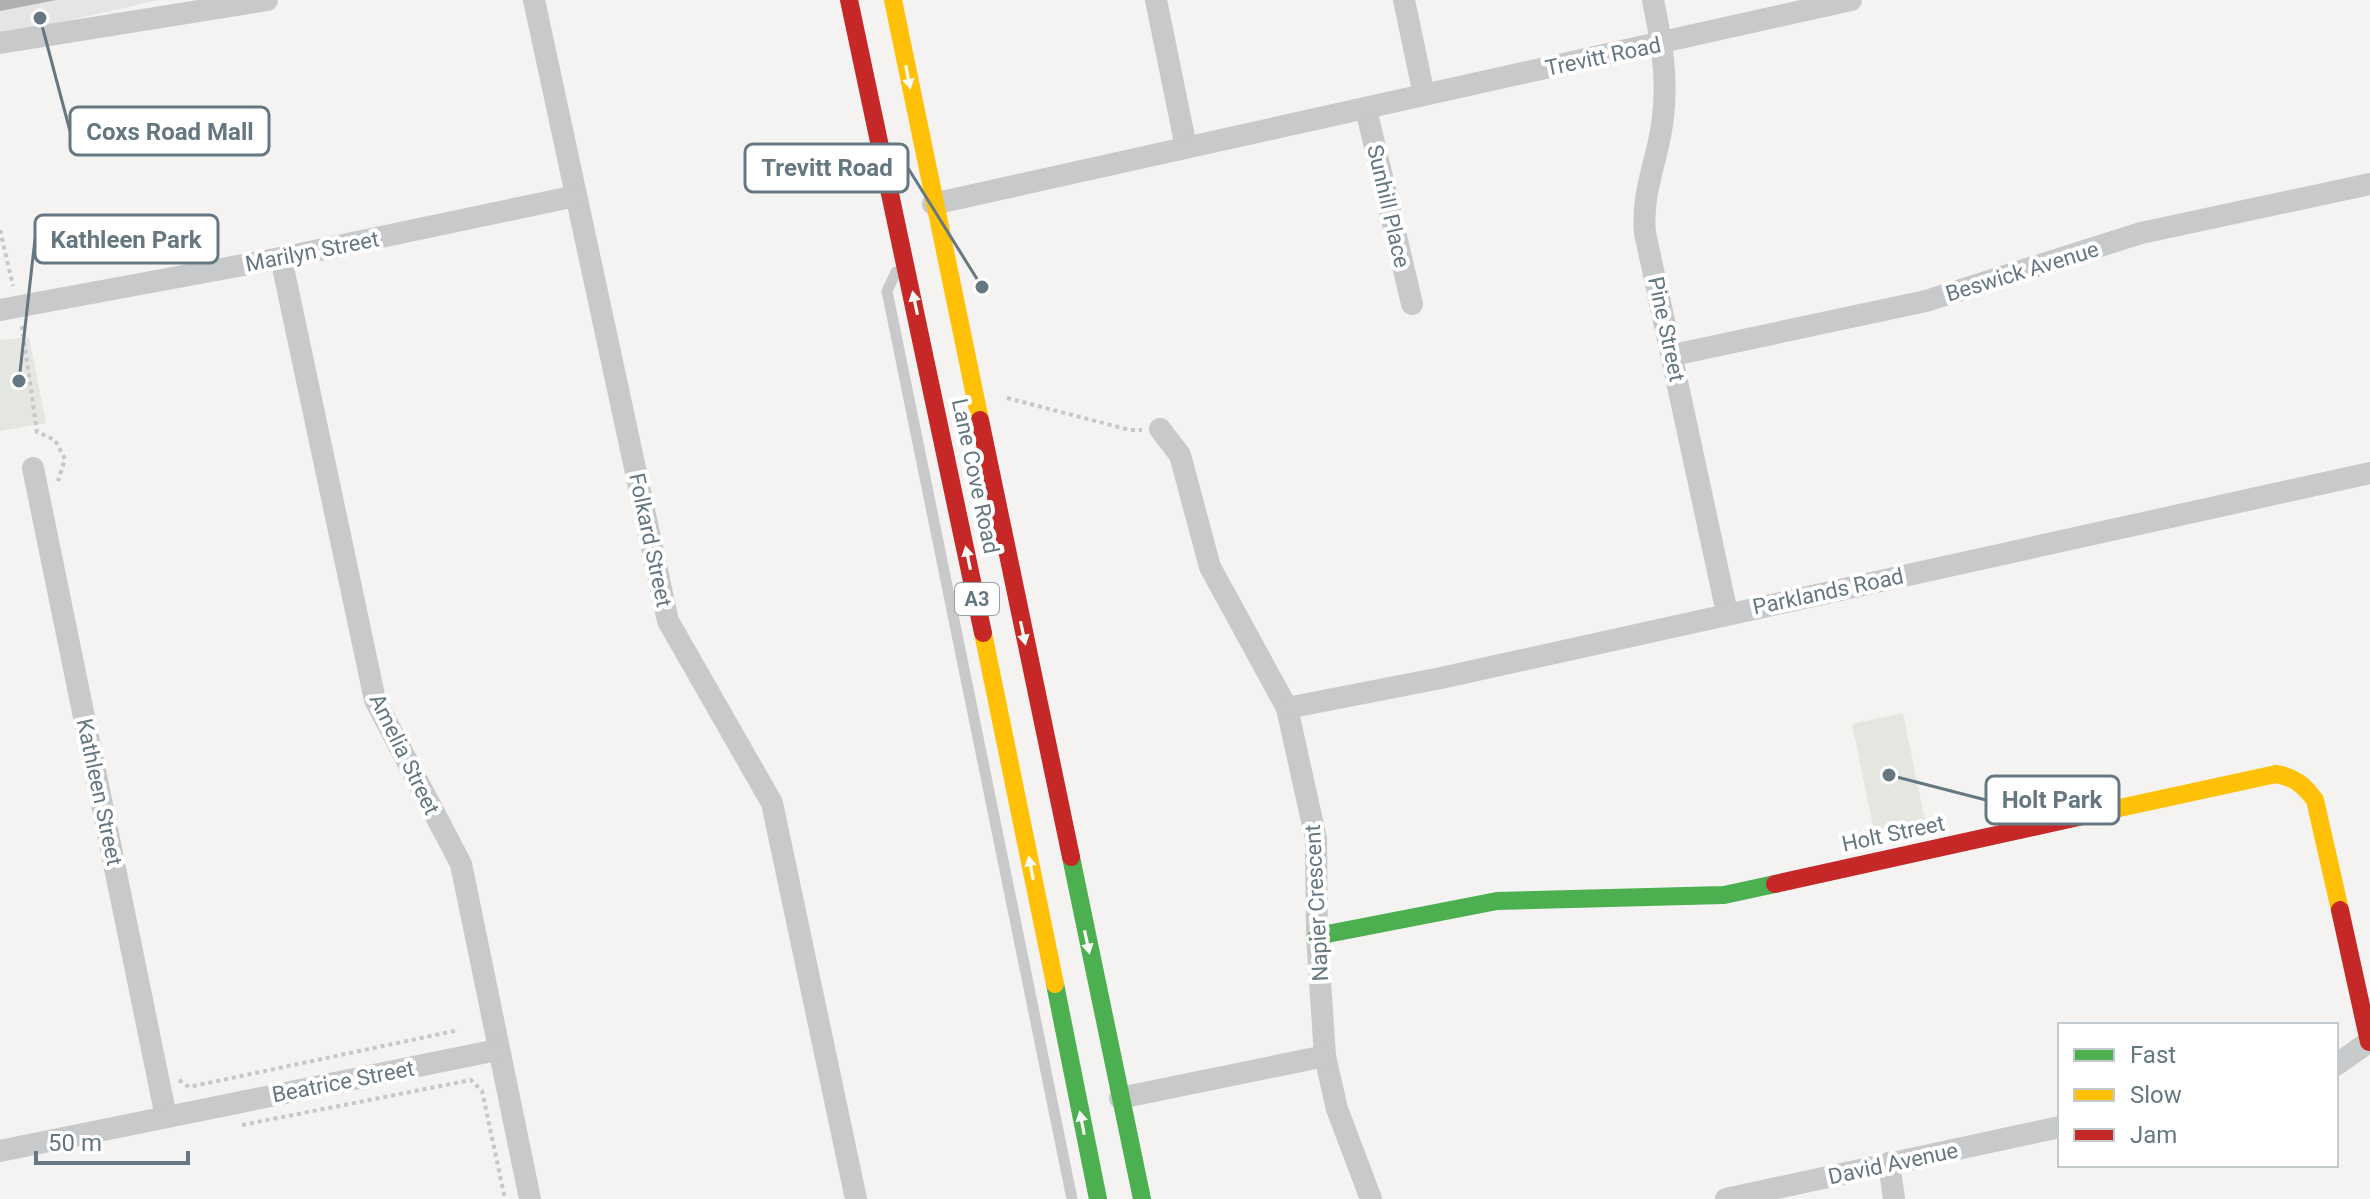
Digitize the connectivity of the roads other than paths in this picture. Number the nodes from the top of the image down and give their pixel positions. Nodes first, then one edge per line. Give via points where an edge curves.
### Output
1 (267, 0) edge
2 (534, 0) edge
3 (849, 0) edge
4 (893, 0) edge
5 (1156, 0) edge
6 (1404, 0) edge
7 (1653, 0) edge
8 (1851, 0) edge
9 (0, 43) edge
10 (1662, 44) junction
11 (1424, 95) junction
12 (1366, 109) junction
13 (1186, 147) junction
14 (2370, 184) edge
15 (576, 196) junction
16 (933, 204) junction
17 (281, 258) junction
18 (907, 263) junction
19 (11, 304) edge
20 (1412, 304) dead end
21 (1673, 355) junction
22 (1160, 429) road end
23 (33, 468) dead end
24 (2370, 473) edge
25 (1727, 613) junction
26 (1287, 708) junction
27 (1317, 936) junction
28 (2369, 1042) edge
29 (497, 1050) junction
30 (1325, 1056) junction
31 (2338, 1064) edge
32 (1120, 1098) junction
33 (166, 1117) junction
34 (2058, 1127) edge
35 (0, 1151) edge
36 (1889, 1163) junction
37 (530, 1199) edge
38 (856, 1199) edge
39 (1072, 1199) edge
40 (1098, 1199) edge
41 (1142, 1199) edge
42 (1371, 1199) edge
43 (1726, 1199) edge
44 (1894, 1199) edge

1 - 9 street
2 - 15 street, Folkard Street
3 - 18 main road, Lane Cove Road / A3
4 -> 16 main road, Lane Cove Road / A3
5 - 13 street
6 - 11 street
7 - 10 street, Pine Street
8 - 10 street, Trevitt Road
10 - 11 street, Trevitt Road
10 - 21 street, Pine Street via 1663,118 1644,213
11 - 12 street, Trevitt Road
12 - 13 street, Trevitt Road
12 - 20 street, Sunhill Place
13 - 16 street, Trevitt Road
14 - 21 street, Beswick Avenue via 2141,233 1926,301
15 - 17 street, Marilyn Street
15 - 38 street, Folkard Street via 668,621 772,803
16 -> 32 main road, Lane Cove Road / A3
17 - 19 street, Marilyn Street
17 - 29 street, Amelia Street via 375,700 461,864
18 - 39 lane via 887,291
40 -> 18 main road, Lane Cove Road / A3
21 - 25 street, Pine Street
22 - 26 street, Napier Crescent via 1180,455 1210,567
23 - 33 street, Kathleen Street
24 - 25 street, Parklands Road
25 - 26 street, Parklands Road
26 - 27 street, Napier Crescent via 1316,839
27 - 28 main road, Holt Street via 1497,901 1724,895 2276,774 2292,776 2315,800
27 - 30 street, Napier Crescent
28 - 31 street
29 - 33 street, Beatrice Street
29 - 37 street, Amelia Street
30 - 32 street
30 - 42 street via 1337,1109
32 - 41 main road, Lane Cove Road / A3
33 - 35 street, Beatrice Street
34 - 36 street, David Avenue
36 - 43 street, David Avenue
36 - 44 street

